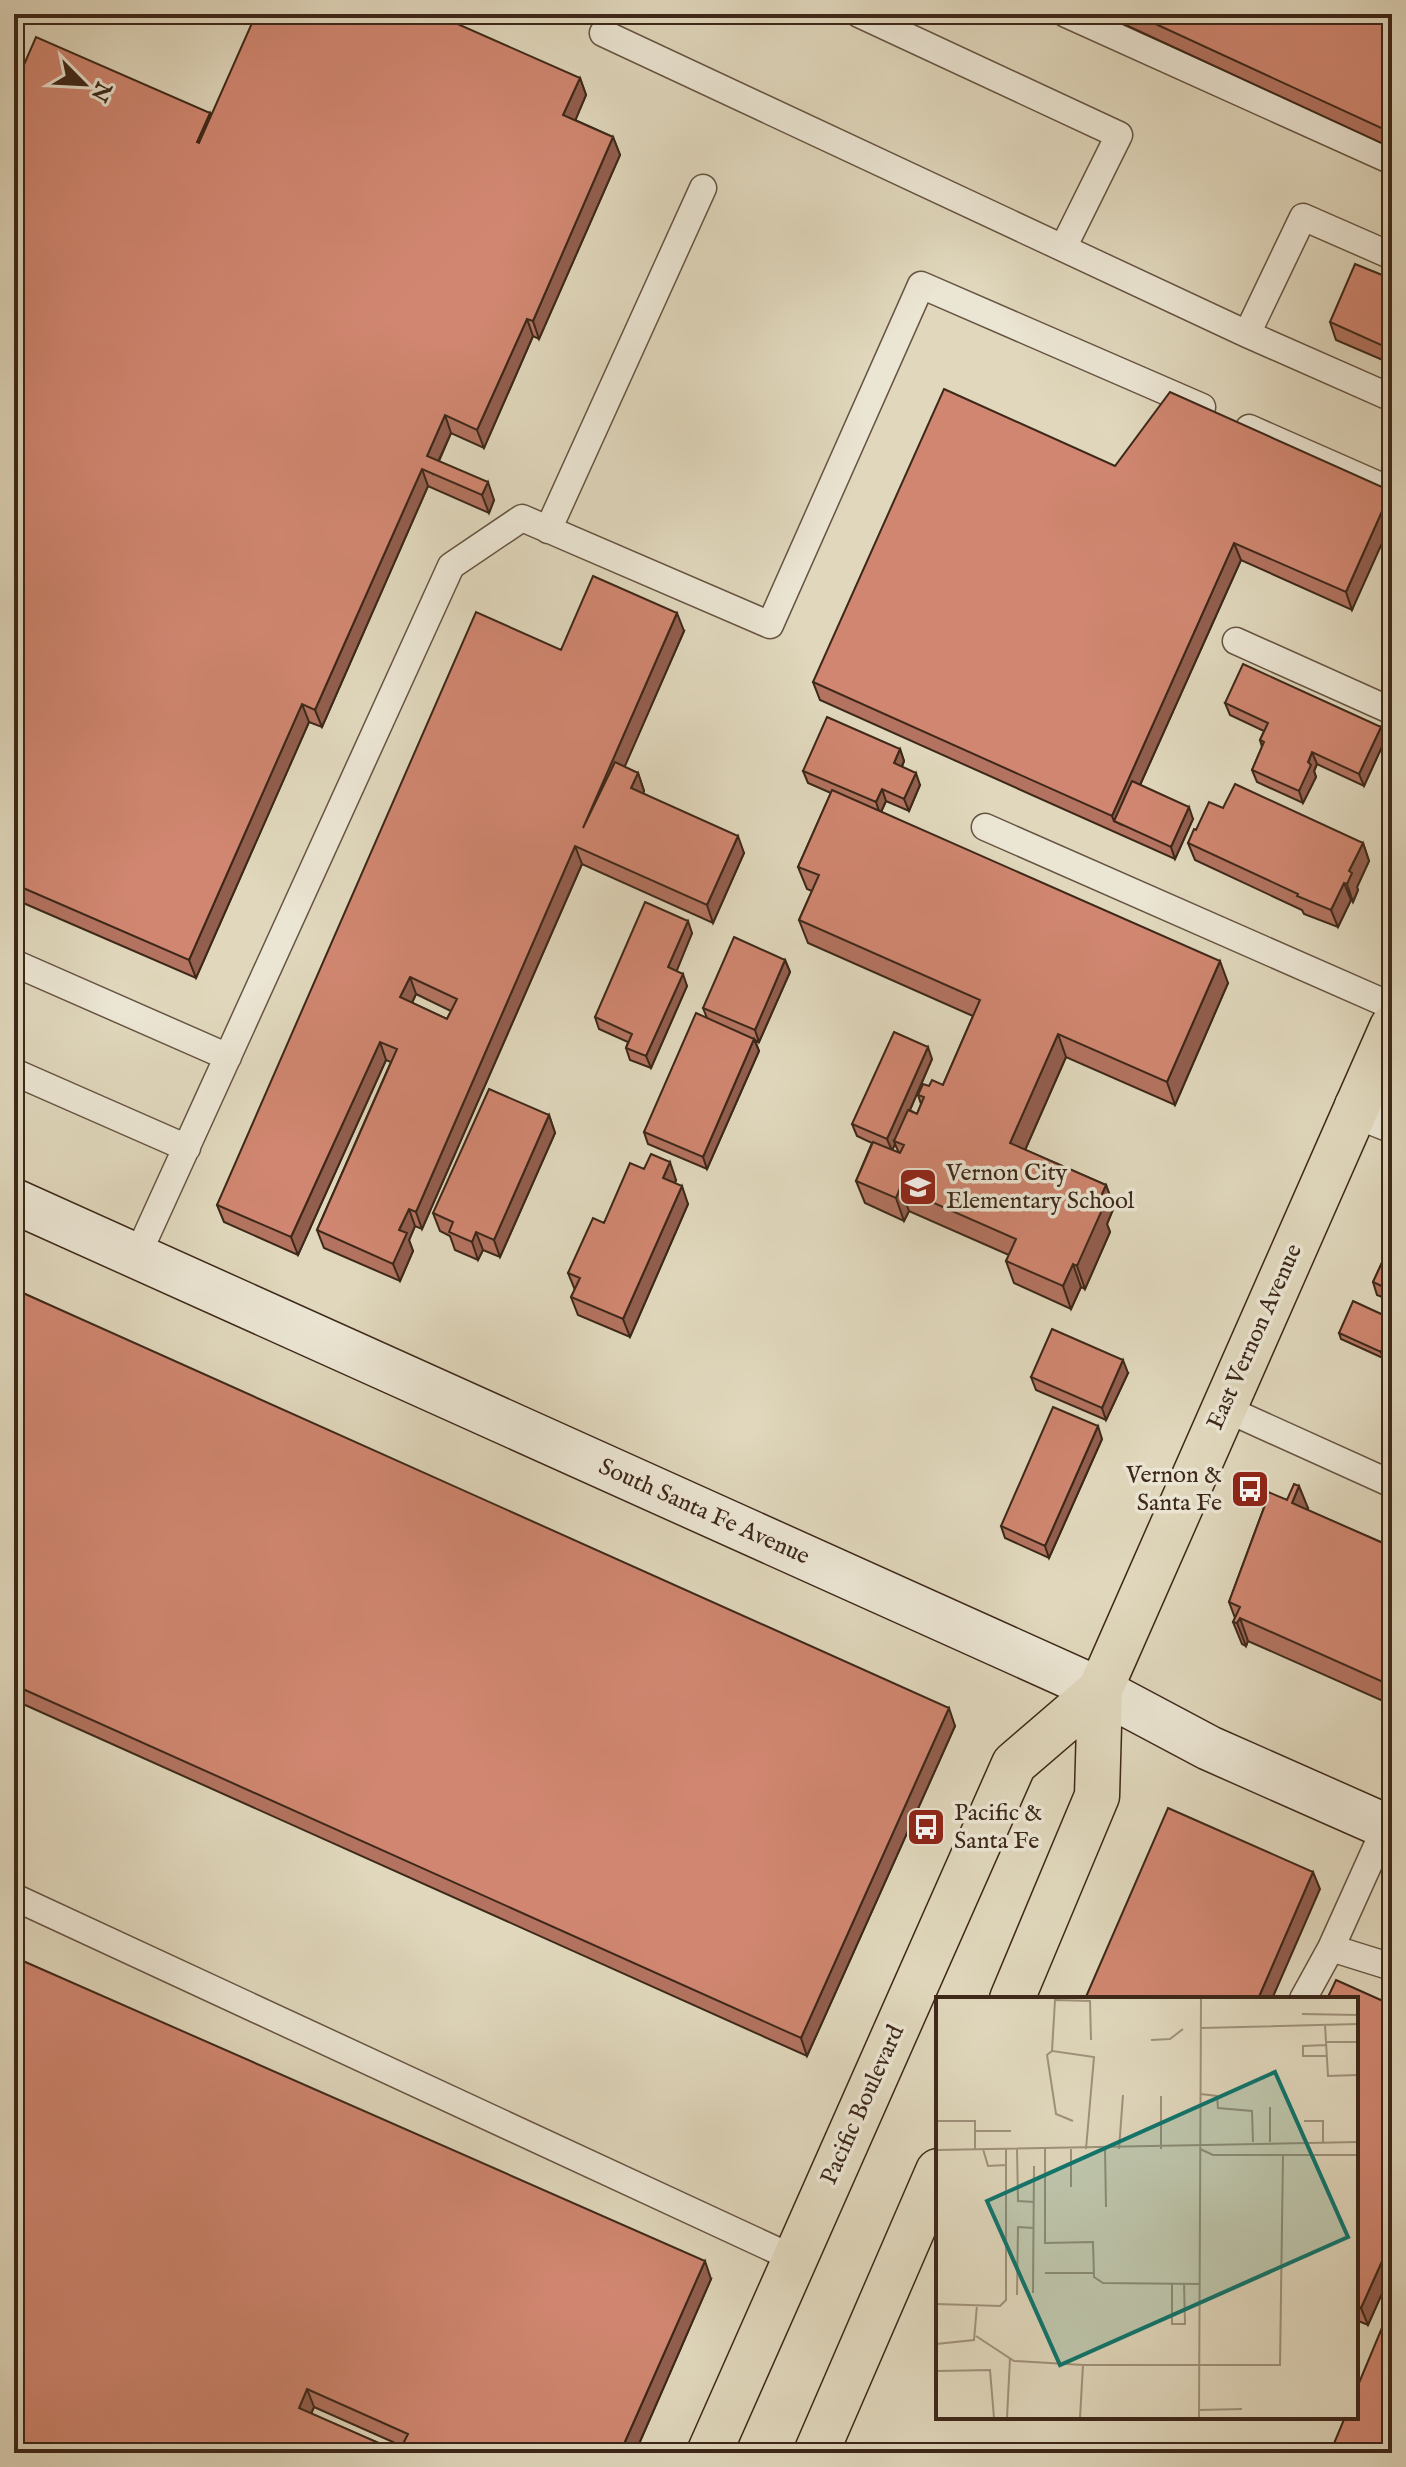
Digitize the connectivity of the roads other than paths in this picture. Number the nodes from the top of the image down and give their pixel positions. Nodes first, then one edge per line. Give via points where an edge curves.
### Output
1 (859, 14) edge
2 (1066, 14) edge
3 (603, 33) dead end
4 (1392, 161) edge
5 (703, 188) dead end
6 (1063, 248) junction
7 (1392, 256) edge
8 (1247, 334) junction
9 (1392, 398) edge
10 (1392, 491) edge
11 (548, 530) junction
12 (1236, 641) dead end
13 (1392, 711) edge
14 (985, 827) dead end
15 (14, 963) edge
16 (1392, 1006) edge
17 (1392, 1027) edge
18 (228, 1057) junction
19 (14, 1072) edge
20 (1374, 1113) edge
21 (187, 1148) junction
22 (14, 1201) edge
23 (137, 1256) junction
24 (1224, 1408) junction
25 (1392, 1484) edge
26 (1100, 1690) junction
27 (1389, 1827) edge
28 (14, 1897) edge
29 (1331, 1948) junction
30 (1392, 1967) edge
31 (1013, 1997) edge
32 (1304, 1997) edge
33 (933, 2197) edge
34 (795, 2259) junction
35 (709, 2453) edge
36 (816, 2453) edge

1 - 6 lane via 1119,135
2 - 4 lane
3 - 6 lane
5 - 11 lane
6 - 8 lane
7 - 8 lane via 1303,217
8 - 9 lane
10 - 11 lane via 921,285 770,625
11 - 18 lane via 522,518 451,566
12 - 13 lane
14 - 16 lane
15 - 18 lane
17 - 20 main road, East Vernon Avenue
18 - 21 lane
19 - 21 lane
20 - 24 main road, East Vernon Avenue
21 - 23 lane
22 - 23 main road, South Santa Fe Avenue
23 - 26 main road, South Santa Fe Avenue
24 - 25 lane
24 - 26 main road, East Vernon Avenue
26 - 27 main road, South Santa Fe Avenue via 1209,1748
26 - 31 main road via 1097,1796
26 - 34 main road, Pacific Boulevard via 1014,1764
27 - 29 lane
28 - 34 lane
29 - 30 lane
29 - 32 lane
33 - 36 main road
34 - 35 main road, Pacific Boulevard

